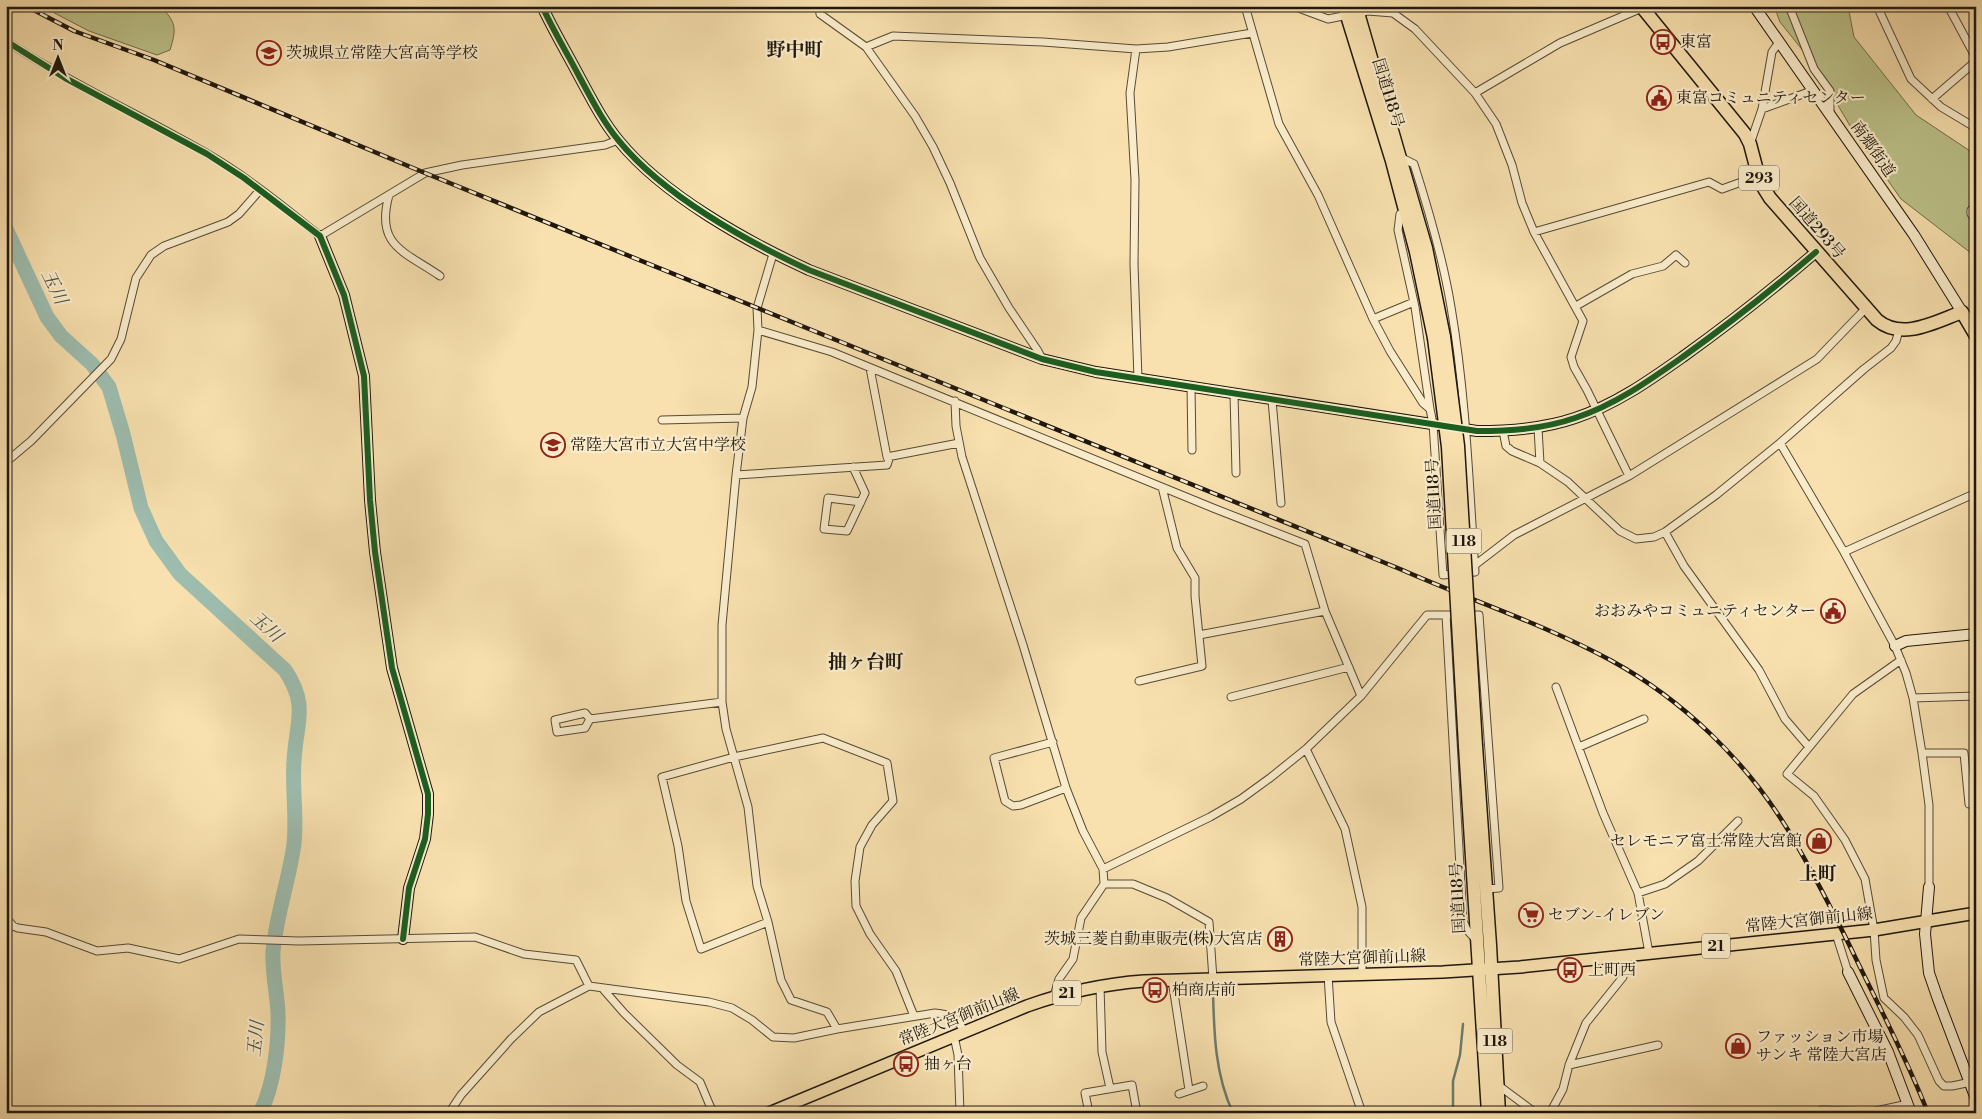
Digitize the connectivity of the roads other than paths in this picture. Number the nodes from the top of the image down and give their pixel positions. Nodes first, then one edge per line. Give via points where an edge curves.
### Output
1 (542, 6) edge
2 (819, 6) edge
3 (1245, 6) edge
4 (1293, 6) edge
5 (1789, 6) edge
6 (1877, 6) edge
7 (1948, 6) edge
8 (1642, 7) edge
9 (1759, 9) edge
10 (1351, 10) edge
11 (1392, 10) edge
12 (1252, 33) junction
13 (6, 41) edge
14 (1779, 42) junction
15 (866, 47) junction
16 (1136, 49) junction
17 (1976, 60) edge
18 (1814, 90) junction
19 (1475, 93) junction
20 (1932, 98) junction
21 (1762, 109) junction
22 (1830, 114) junction
23 (1976, 128) edge
24 (618, 140) junction
25 (1750, 144) junction
26 (1400, 157) junction
27 (1758, 176) junction
28 (260, 190) junction
29 (389, 195) junction
30 (1976, 206) edge
31 (1405, 211) junction
32 (1976, 220) edge
33 (1534, 232) junction
34 (320, 236) junction
35 (1816, 252) junction
36 (773, 254) junction
37 (1685, 263) dead end
38 (440, 276) dead end
39 (1414, 302) junction
40 (1576, 306) junction
41 (1866, 308) junction
42 (1962, 312) junction
43 (1373, 319) junction
44 (758, 330) junction
45 (1899, 330) junction
46 (1975, 333) edge
47 (1439, 338) junction
48 (1042, 359) junction
49 (870, 368) junction
50 (1138, 379) junction
51 (1191, 387) junction
52 (1234, 394) junction
53 (1272, 400) junction
54 (955, 401) junction
55 (1430, 409) junction
56 (1597, 410) junction
57 (743, 418) junction
58 (662, 420) dead end
59 (1433, 424) junction
60 (1538, 428) junction
61 (1467, 429) junction
62 (1503, 431) junction
63 (959, 443) junction
64 (1780, 443) junction
65 (1192, 450) dead end
66 (890, 456) junction
67 (6, 462) edge
68 (1540, 463) junction
69 (854, 467) junction
70 (1236, 473) dead end
71 (736, 475) junction
72 (1629, 476) junction
73 (1162, 487) junction
74 (1976, 493) edge
75 (1586, 498) junction
76 (861, 502) junction
77 (1280, 503) dead end
78 (1665, 532) junction
79 (1844, 552) junction
80 (1475, 565) junction
81 (1325, 611) junction
82 (1446, 615) junction
83 (1976, 634) edge
84 (1199, 635) junction
85 (1895, 646) junction
86 (1901, 660) junction
87 (1349, 667) junction
88 (1139, 681) dead end
89 (1556, 687) dead end
90 (1361, 696) junction
91 (1976, 696) edge
92 (1231, 697) dead end
93 (1912, 698) junction
94 (722, 702) junction
95 (590, 719) junction
96 (1644, 719) dead end
97 (1053, 742) junction
98 (1470, 746) junction
99 (1579, 747) junction
100 (1809, 747) junction
101 (1306, 749) junction
102 (1922, 753) junction
103 (734, 756) junction
104 (1066, 788) junction
105 (1968, 804) dead end
106 (1738, 821) dead end
107 (1103, 869) junction
108 (1104, 884) junction
109 (1929, 887) joint
110 (1486, 889) junction
111 (1638, 893) junction
112 (1976, 913) edge
113 (6, 916) edge
114 (768, 922) junction
115 (1926, 922) junction
116 (1874, 930) junction
117 (1836, 934) junction
118 (403, 939) junction
119 (1477, 940) junction
120 (1649, 953) junction
121 (1622, 956) junction
122 (1485, 969) junction
123 (1848, 972) joint
124 (1362, 974) junction
125 (1328, 975) junction
126 (1213, 979) junction
127 (1172, 980) junction
128 (589, 986) junction
129 (1100, 986) junction
130 (603, 989) junction
131 (1054, 996) junction
132 (914, 1016) junction
133 (837, 1029) junction
134 (960, 1034) junction
135 (1658, 1045) dead end
136 (1569, 1065) junction
137 (1972, 1082) edge
138 (1497, 1085) junction
139 (1203, 1086) dead end
140 (1110, 1088) junction
141 (1189, 1090) junction
142 (1179, 1094) dead end
143 (1976, 1099) edge
144 (1909, 1108) edge
145 (449, 1113) edge
146 (713, 1113) edge
147 (769, 1113) edge
148 (960, 1113) edge
149 (1089, 1113) edge
150 (1137, 1113) edge
151 (1362, 1113) edge
152 (1488, 1113) edge
153 (1499, 1113) edge
154 (1540, 1113) edge
155 (1550, 1113) edge
156 (1815, 1113) edge

1 - 24 street via 592,100
2 - 15 street via 820,14
3 - 12 street
4 - 10 street via 1328,19
5 - 22 street via 1814,69 1830,91
6 - 20 street via 1911,79
7 - 17 street
8 - 19 street via 1560,44
8 - 25 highway, 国道293号 / 293
9 - 14 street, 南郷街道
10 - 11 street
10 - 26 highway, 国道118号 / 118
10 - 31 highway, 国道118号 / 118
11 - 19 street
12 - 16 street via 1168,48
12 - 43 street via 1280,124 1318,195
13 - 28 street via 66,78 208,154
14 - 18 street, 南郷街道
14 - 21 street via 1772,52
15 - 16 street via 893,36
15 - 48 street via 933,147 980,258
16 - 50 street via 1130,92 1135,180
17 - 20 street
18 - 21 street
18 - 22 street, 南郷街道
19 - 33 street via 1496,124
20 - 23 street
21 - 25 street
22 - 42 street, 南郷街道 via 1914,235
24 - 29 street via 605,145 441,168 425,173
24 - 36 street via 670,188
25 - 27 highway, 国道293号 / 293
26 - 47 highway, 国道118号 / 118 via 1426,248
26 - 61 street via 1414,164 1438,244 1451,306
27 - 33 street via 1722,190 1708,182
27 - 35 highway, 国道293号 / 293 via 1773,203
28 - 34 street
28 - 67 street via 228,222 164,246 151,255 136,278 121,340 111,359 31,441
29 - 34 street
29 - 38 street via 385,210 388,237
30 - 32 street via 1971,210
31 - 39 street via 1400,214 1398,230
31 - 47 highway, 国道118号 / 118
33 - 40 street
34 - 118 street via 344,296 360,357 375,552 392,668 428,794 424,839 409,888
35 - 41 highway, 国道293号 / 293
35 - 56 street via 1732,322 1626,395
36 - 44 street via 757,308
36 - 48 street
37 - 40 street via 1676,255 1663,266 1632,274
39 - 43 street
39 - 55 street
40 - 56 street via 1583,320 1571,357
41 - 45 highway, 国道293号 / 293 via 1884,326
41 - 72 street via 1817,359
42 - 45 highway via 1926,325
42 - 46 highway
43 - 55 street via 1423,404
44 - 49 street via 832,352
44 - 57 street via 752,386
45 - 64 street via 1891,348
47 - 98 highway, 国道118号 / 118, bridge
48 - 50 street
49 - 54 street
49 - 66 street via 887,456
50 - 51 street
51 - 52 street
51 - 65 street
52 - 53 street
52 - 70 street
53 - 59 street
53 - 77 street
54 - 63 street
54 - 73 street
55 - 59 street
56 - 60 street
56 - 72 street
57 - 58 street
57 - 71 street
59 - 61 street
59 - 80 street via 1443,574 1475,572
60 - 62 street
60 - 68 street
61 - 62 street
61 - 80 street
62 - 68 street via 1506,446
63 - 66 street
63 - 97 street
64 - 78 street
64 - 79 street
66 - 69 street via 887,465
68 - 75 street
69 - 71 street
69 - 76 street via 865,493
71 - 94 street via 722,626
72 - 75 street
73 - 81 street via 1305,544
73 - 84 street via 1177,548 1195,578
74 - 79 street
75 - 78 street via 1627,536 1646,539
75 - 80 street via 1514,535
76 - 76 street via 847,531 824,529 828,498
78 - 100 street via 1684,566 1759,670 1785,718
79 - 85 street
81 - 84 street
81 - 87 street
82 - 90 street via 1427,615
82 - 110 street via 1479,615 1499,888
82 - 119 street via 1463,921
83 - 85 street via 1906,641
84 - 88 street via 1202,666
85 - 86 street
86 - 93 street
86 - 100 street via 1853,694
87 - 90 street
87 - 92 street
89 - 99 street
90 - 101 street
91 - 93 street
93 - 102 street
94 - 95 street
94 - 103 street
95 - 95 street via 585,714 556,720 557,732 585,728
96 - 99 street
97 - 104 street
97 - 104 street via 994,758 1006,801 1013,806 1021,805
98 - 110 highway, 国道118号 / 118
98 - 119 highway, 国道118号 / 118
99 - 111 street
100 - 116 street via 1787,774 1814,796 1845,840 1865,879
101 - 107 street via 1241,799
101 - 124 street via 1345,829 1362,907
102 - 105 street via 1964,753
102 - 109 street via 1929,805
103 - 114 street via 748,807 757,886
103 - 114 street via 662,778 678,846 686,901 701,949
103 - 132 street via 824,738 887,763 893,801 872,825 860,847 855,881 856,906 870,934 896,972
104 - 107 street
106 - 111 street via 1698,861 1666,884
107 - 108 street
108 - 126 street via 1133,884 1167,898 1209,922
108 - 131 street via 1081,918 1073,959 1059,979
109 - 115 street
110 - 122 highway, 国道118号 / 118
111 - 120 street
112 - 115 main road, 常陸大宮御前山線 / 21
113 - 118 street via 18,928 46,932 97,951 128,948 179,959 239,939
114 - 133 street via 782,980 791,1000 827,1012
115 - 116 main road, 常陸大宮御前山線 / 21
115 - 137 street via 1926,956 1932,983
116 - 117 main road, 常陸大宮御前山線 / 21
116 - 137 street via 1884,998 1915,1031 1944,1086
117 - 120 main road, 常陸大宮御前山線 / 21
117 - 123 street
118 - 128 street via 475,937 524,954 576,960
119 - 122 highway, 国道118号 / 118
120 - 121 main road, 常陸大宮御前山線 / 21
121 - 122 main road, 常陸大宮御前山線 / 21
121 - 136 street via 1623,977 1586,1023
122 - 124 main road, 常陸大宮御前山線 / 21
122 - 138 highway, 国道118号 / 118
122 - 152 highway, 国道118号 / 118
123 - 144 street via 1888,1052
124 - 125 main road, 常陸大宮御前山線 / 21
125 - 126 main road, 常陸大宮御前山線 / 21
125 - 151 street via 1331,1022
126 - 127 main road, 常陸大宮御前山線 / 21
127 - 129 main road, 常陸大宮御前山線 / 21
127 - 141 street
128 - 130 street
128 - 145 street via 539,1012 461,1095
129 - 131 main road, 常陸大宮御前山線 / 21
129 - 140 street via 1102,1052
130 - 133 street via 709,1002 732,1008 772,1037 794,1038
130 - 146 street via 676,1065 700,1082
131 - 134 main road, 常陸大宮御前山線 / 21
132 - 133 street
132 - 134 street via 946,1014 959,1022
134 - 147 main road, 常陸大宮御前山線 / 21
134 - 148 street
135 - 136 street
136 - 155 street via 1563,1089
137 - 143 street
138 - 153 highway, 国道118号 / 118
138 - 154 street
139 - 141 street
140 - 149 street via 1085,1092
140 - 150 street via 1132,1084
141 - 142 street
144 - 156 street via 1870,1112 1822,1110

